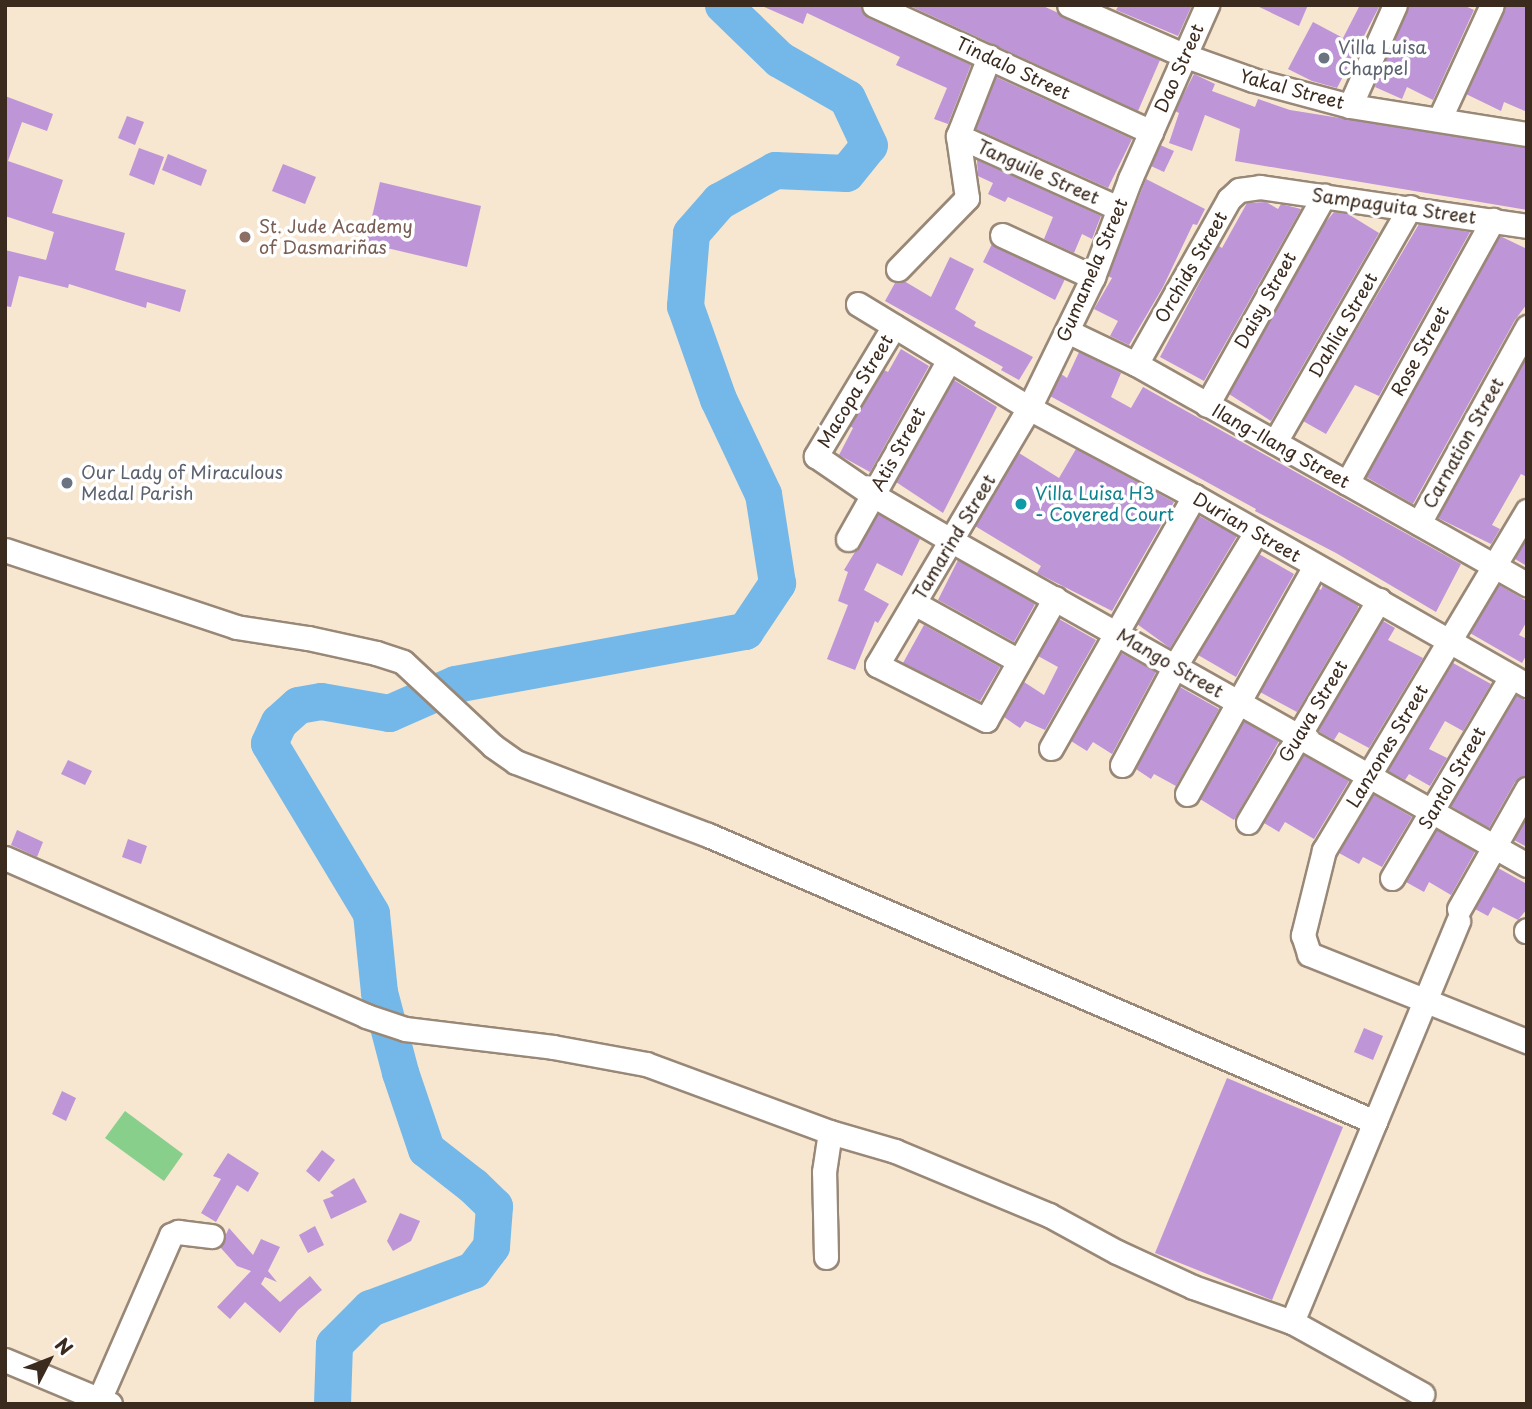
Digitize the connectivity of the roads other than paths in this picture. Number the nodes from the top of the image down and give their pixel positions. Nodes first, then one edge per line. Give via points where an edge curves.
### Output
1 (874, 5) edge
2 (1069, 5) edge
3 (1207, 5) edge
4 (1395, 5) edge
5 (1492, 5) edge
6 (1103, 12) edge
7 (1185, 56) junction
8 (989, 57) junction
9 (1350, 106) junction
10 (1440, 118) junction
11 (1151, 132) junction
12 (1527, 134) edge
13 (958, 136) junction
14 (1260, 187) joint
15 (1324, 196) junction
16 (1410, 207) junction
17 (1118, 208) junction
18 (1493, 220) junction
19 (1527, 226) edge
20 (1002, 235) dead end
21 (898, 270) dead end
22 (1093, 277) junction
23 (859, 304) dead end
24 (894, 326) junction
25 (1527, 327) edge
26 (1067, 331) junction
27 (949, 360) junction
28 (1136, 364) junction
29 (1206, 405) junction
30 (1029, 408) junction
31 (1275, 442) junction
32 (816, 456) joint
33 (1347, 483) junction
34 (873, 495) junction
35 (1194, 496) junction
36 (1527, 511) edge
37 (1419, 523) junction
38 (1256, 532) junction
39 (848, 539) dead end
40 (952, 541) junction
41 (5, 550) edge
42 (1494, 565) junction
43 (1315, 566) junction
44 (1527, 584) edge
45 (1055, 598) junction
46 (1379, 600) junction
47 (914, 603) junction
48 (1116, 633) junction
49 (1449, 642) junction
50 (1019, 661) junction
51 (1175, 666) junction
52 (1519, 681) edge
53 (1237, 701) junction
54 (1297, 737) junction
55 (1051, 748) dead end
56 (1122, 765) dead end
57 (1369, 778) junction
58 (1527, 789) edge
59 (1187, 794) dead end
60 (1432, 812) junction
61 (1248, 822) dead end
62 (1495, 847) junction
63 (5, 858) edge
64 (1527, 866) edge
65 (1392, 878) dead end
66 (1425, 1002) junction
67 (1527, 1041) edge
68 (1375, 1122) junction
69 (830, 1132) junction
70 (212, 1236) dead end
71 (826, 1257) dead end
72 (1292, 1322) junction
73 (5, 1360) edge
74 (1422, 1394) dead end
75 (105, 1402) edge

1 - 8 street, Tindalo Street
2 - 6 street, Yakal Street
3 - 7 street, Dao Street
4 - 9 street
5 - 10 street
6 - 7 street, Yakal Street
7 - 9 street, Yakal Street
7 - 11 street, Dao Street
8 - 11 street, Tindalo Street
8 - 13 street
9 - 10 street, Yakal Street
10 - 12 street, Yakal Street
11 - 17 street, Gumamela Street
13 - 17 street, Tanguile Street
13 - 21 street via 967,198
14 - 15 street, Sampaguita Street
14 - 28 street, Orchids Street via 1239,190 1229,200
15 - 16 street, Sampaguita Street
15 - 29 street, Daisy Street
16 - 18 street, Sampaguita Street
16 - 31 street, Dahlia Street
17 - 22 street, Gumamela Street
18 - 19 street, Sampaguita Street
18 - 33 street, Rose Street
20 - 22 street
22 - 26 street, Gumamela Street
23 - 24 street, Durian Street
24 - 27 street, Durian Street
24 - 32 street, Macopa Street
25 - 37 street, Carnation Street
26 - 28 street, Ilang-Ilang Street
26 - 30 street, Gumamela Street
27 - 30 street, Durian Street
27 - 34 street, Atis Street
28 - 29 street, Ilang-Ilang Street
29 - 31 street, Ilang-Ilang Street
30 - 35 street, Durian Street
30 - 40 street, Tamarind Street
31 - 33 street, Ilang-Ilang Street
32 - 34 street, Mango Street
33 - 37 street, Ilang-Ilang Street
34 - 39 street, Atis Street
34 - 40 street, Mango Street
35 - 38 street, Durian Street
35 - 48 street
36 - 42 street, Lanzones Street
37 - 42 street, Ilang-Ilang Street
38 - 43 street, Durian Street
38 - 51 street
40 - 45 street, Mango Street
40 - 47 street, Tamarind Street
41 - 68 street via 236,627 309,638 403,662 509,757 542,774 708,835
42 - 44 street, Ilang-Ilang Street
42 - 49 street, Lanzones Street
43 - 46 street, Durian Street
43 - 53 street
45 - 48 street, Mango Street
45 - 50 street
46 - 49 street, Durian Street
46 - 54 street, Guava Street
47 - 50 street
47 - 50 street, Tamarind Street via 877,665 986,720
48 - 51 street, Mango Street
48 - 55 street
49 - 52 street, Durian Street
49 - 57 street, Lanzones Street
51 - 53 street, Mango Street
51 - 56 street
52 - 60 street, Santol Street
53 - 54 street, Mango Street
53 - 59 street
54 - 57 street, Mango Street
54 - 61 street, Guava Street
57 - 60 street, Mango Street
57 - 66 street, Lanzones Street via 1324,850 1303,935 1309,954
58 - 62 street
60 - 62 street, Mango Street
60 - 65 street, Santol Street
62 - 64 street, Mango Street
62 - 66 street via 1459,915
63 - 69 street via 405,1029 646,1064
66 - 67 street, Lanzones Street
66 - 68 street
68 - 72 street
69 - 71 street via 824,1172
69 - 72 street via 971,1181 1193,1287
70 - 75 street via 171,1235
72 - 74 street
73 - 75 street

